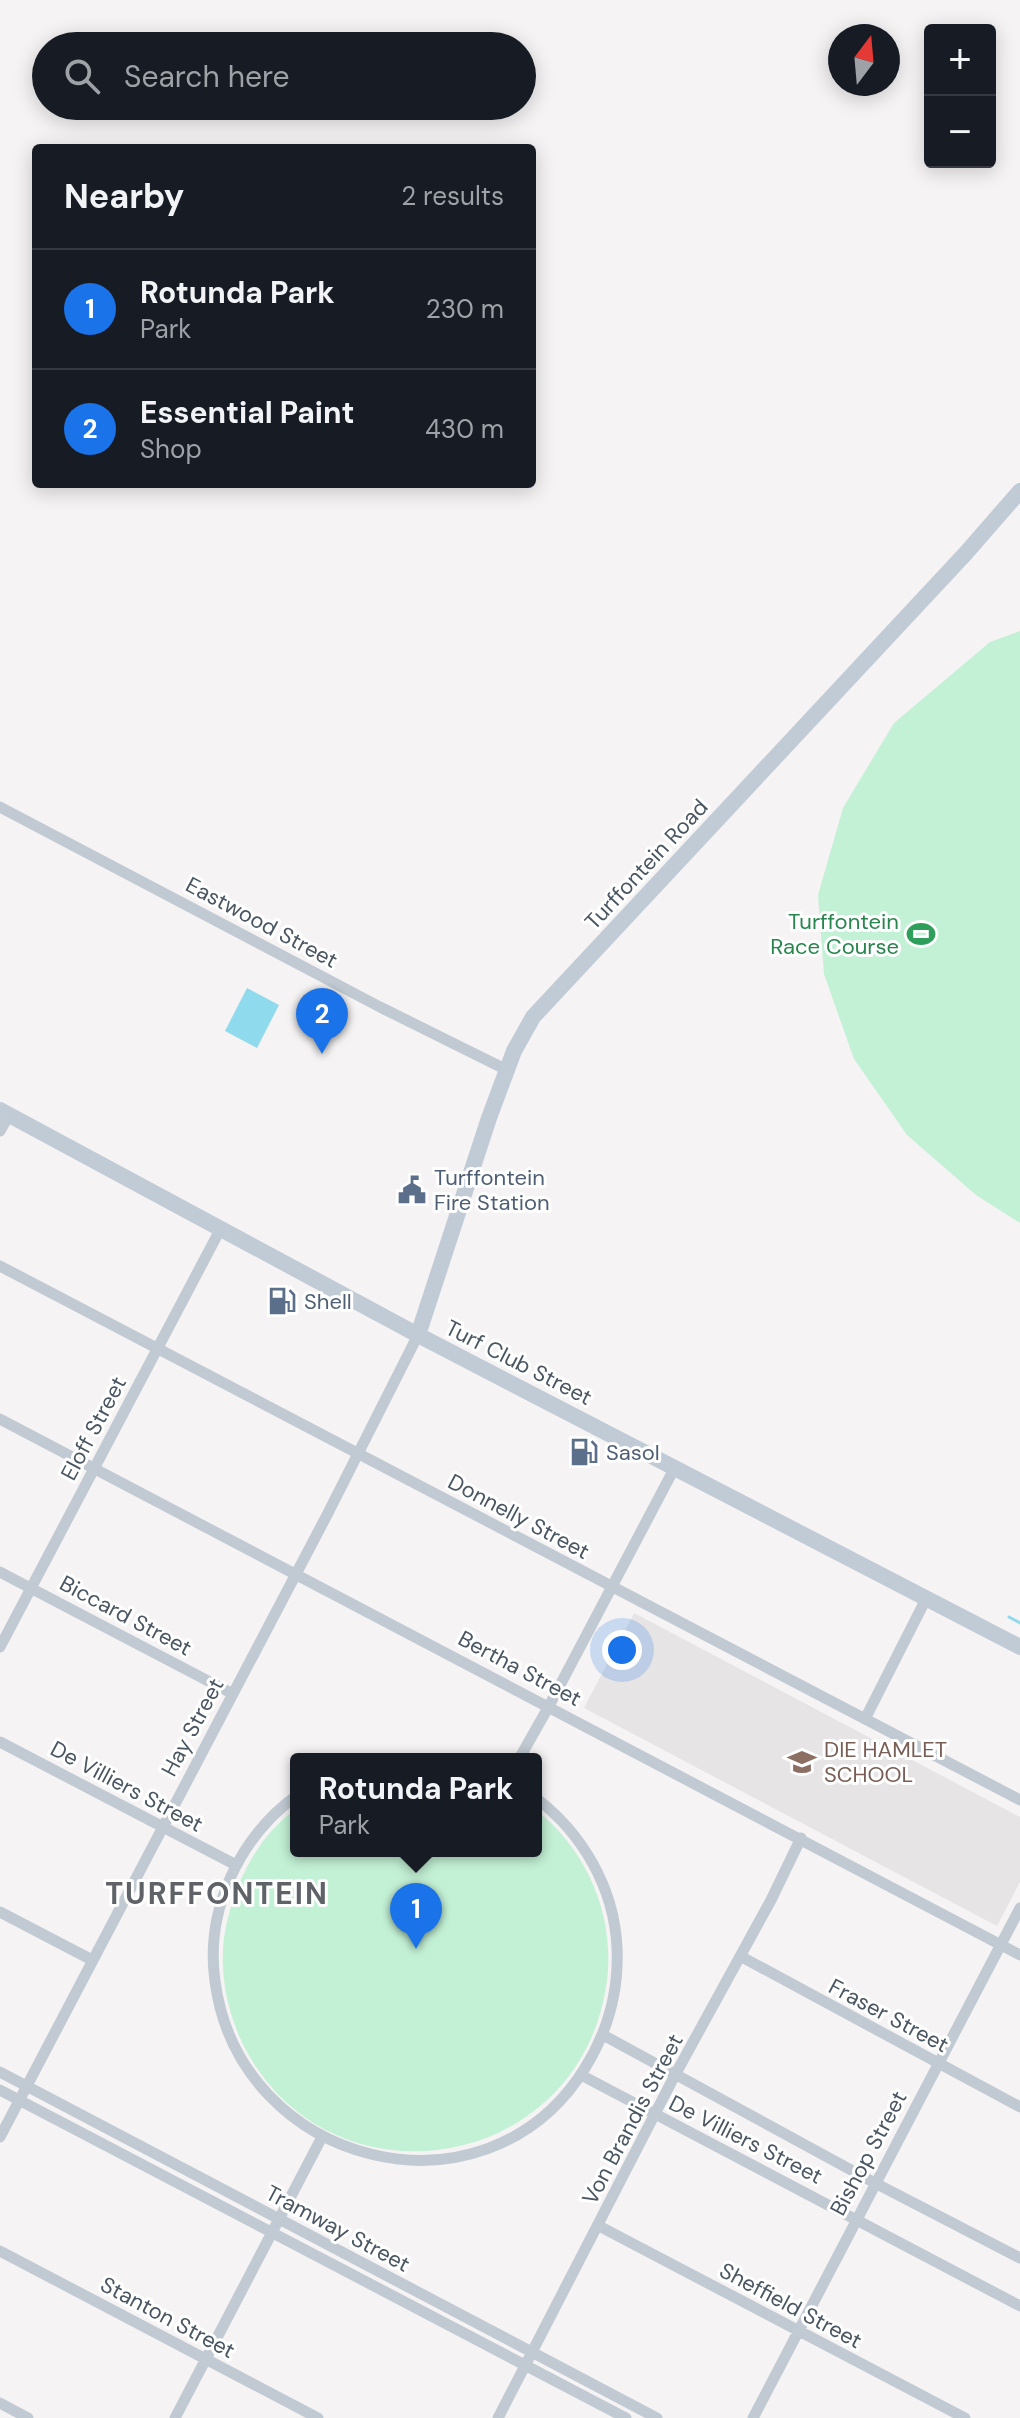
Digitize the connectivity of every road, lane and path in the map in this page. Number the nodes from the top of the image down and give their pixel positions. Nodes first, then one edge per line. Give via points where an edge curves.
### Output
1 (1020, 491) edge
2 (0, 807) edge
3 (507, 1070) junction
4 (4, 1112) edge
5 (0, 1131) edge
6 (221, 1228) junction
7 (0, 1266) edge
8 (418, 1335) junction
9 (157, 1348) junction
10 (0, 1419) edge
11 (358, 1454) junction
12 (94, 1468) junction
13 (674, 1469) junction
14 (0, 1572) edge
15 (296, 1574) junction
16 (611, 1587) junction
17 (32, 1588) junction
18 (926, 1599) junction
19 (0, 1647) edge
20 (1020, 1647) edge
21 (233, 1694) junction
22 (549, 1706) junction
23 (865, 1719) junction
24 (0, 1742) edge
25 (522, 1753) edge
26 (1020, 1800) edge
27 (290, 1802) edge
28 (542, 1803) edge
29 (163, 1827) junction
30 (801, 1838) junction
31 (236, 1865) junction
32 (1020, 1908) edge
33 (0, 1912) edge
34 (1000, 1944) junction
35 (1020, 1955) edge
36 (740, 1956) junction
37 (92, 1960) junction
38 (603, 2035) junction
39 (938, 2064) junction
40 (0, 2072) edge
41 (581, 2075) junction
42 (675, 2075) junction
43 (26, 2086) junction
44 (0, 2090) edge
45 (19, 2099) junction
46 (1020, 2107) edge
47 (655, 2114) junction
48 (0, 2137) edge
49 (322, 2137) junction
50 (159, 2156) junction
51 (152, 2169) junction
52 (875, 2183) junction
53 (857, 2219) junction
54 (278, 2220) junction
55 (599, 2226) junction
56 (271, 2232) junction
57 (0, 2251) edge
58 (1020, 2258) edge
59 (355, 2259) junction
60 (349, 2273) junction
61 (405, 2285) junction
62 (396, 2298) junction
63 (1020, 2306) edge
64 (798, 2331) junction
65 (532, 2352) junction
66 (205, 2359) junction
67 (524, 2366) junction
68 (0, 2403) edge
69 (633, 2405) junction
70 (28, 2418) edge
71 (175, 2418) edge
72 (318, 2418) edge
73 (498, 2418) edge
74 (627, 2418) edge
75 (657, 2418) edge
76 (753, 2418) edge
77 (965, 2418) edge

1 - 3 main road, Turffontein Road via 547,1000 526,1028
2 - 3 street, Eastwood Street
3 - 8 main road, Turffontein Road
4 - 5 street
4 - 6 main road, Turf Club Street
6 - 8 main road, Turf Club Street
6 - 9 street, Eloff Street
7 - 9 street, Donnelly Street
8 - 11 street, Hay Street
8 - 13 main road, Turf Club Street
9 - 11 street, Donnelly Street
9 - 12 street, Eloff Street
10 - 12 street, Bertha Street
11 - 15 street, Hay Street
11 - 16 street, Donnelly Street
12 - 15 street, Bertha Street
12 - 17 street, Eloff Street
13 - 16 street
13 - 18 main road, Turf Club Street
14 - 17 street, Biccard Street
15 - 21 street, Hay Street
15 - 22 street, Bertha Street
16 - 22 street
16 - 23 street, Donnelly Street
17 - 19 street, Eloff Street
17 - 21 street, Biccard Street
18 - 20 main road, Turf Club Street
18 - 23 street
21 - 29 street, Hay Street
22 - 25 street
22 - 30 street, Bertha Street
23 - 26 street, Donnelly Street
24 - 29 street, De Villiers Street
27 - 31 street
28 - 38 street via 582,1845 612,1913 618,1963
29 - 31 street, De Villiers Street
29 - 37 street, Hay Street
30 - 34 street, Bertha Street
30 - 36 street, Von Brandis Street
31 - 49 street via 215,1929 214,1974 223,2019 241,2060 268,2096
32 - 34 street, Bishop Street
33 - 37 street
34 - 35 street, Bertha Street
34 - 39 street, Bishop Street
36 - 39 street, Fraser Street
36 - 42 street, Von Brandis Street
37 - 43 street, Hay Street
38 - 41 street
38 - 42 street, De Villiers Street
39 - 46 street, Fraser Street
39 - 52 street, Bishop Street
40 - 43 street, Tramway Street
41 - 47 street, De Villiers Street
41 - 49 street via 530,2125 464,2154 402,2160
42 - 47 street, Von Brandis Street
42 - 52 street, De Villiers Street
43 - 45 street, Hay Street
43 - 50 street, Tramway Street
44 - 45 street, Tramway Street
45 - 48 street, Hay Street
45 - 51 street, Tramway Street
47 - 53 street, De Villiers Street
47 - 55 street, Von Brandis Street
49 - 54 street
50 - 51 street
50 - 54 street, Tramway Street
51 - 56 street, Tramway Street
52 - 53 street, Bishop Street
52 - 58 street, De Villiers Street
53 - 63 street, De Villiers Street
53 - 64 street, Bishop Street
54 - 56 street
54 - 59 street, Tramway Street
55 - 64 street, Sheffield Street
55 - 65 street, Von Brandis Street
56 - 60 street, Tramway Street
56 - 66 street
57 - 66 street, Stanton Street
59 - 60 street
59 - 61 street, Tramway Street
60 - 62 street, Tramway Street
61 - 62 street
61 - 65 street, Tramway Street
62 - 67 street, Tramway Street
64 - 76 street, Bishop Street
64 - 77 street, Sheffield Street
65 - 67 street, Von Brandis Street
65 - 69 street, Tramway Street
66 - 71 street
66 - 72 street, Stanton Street
67 - 73 street, Von Brandis Street
67 - 74 street, Tramway Street
68 - 70 street
69 - 74 street
69 - 75 street, Tramway Street

